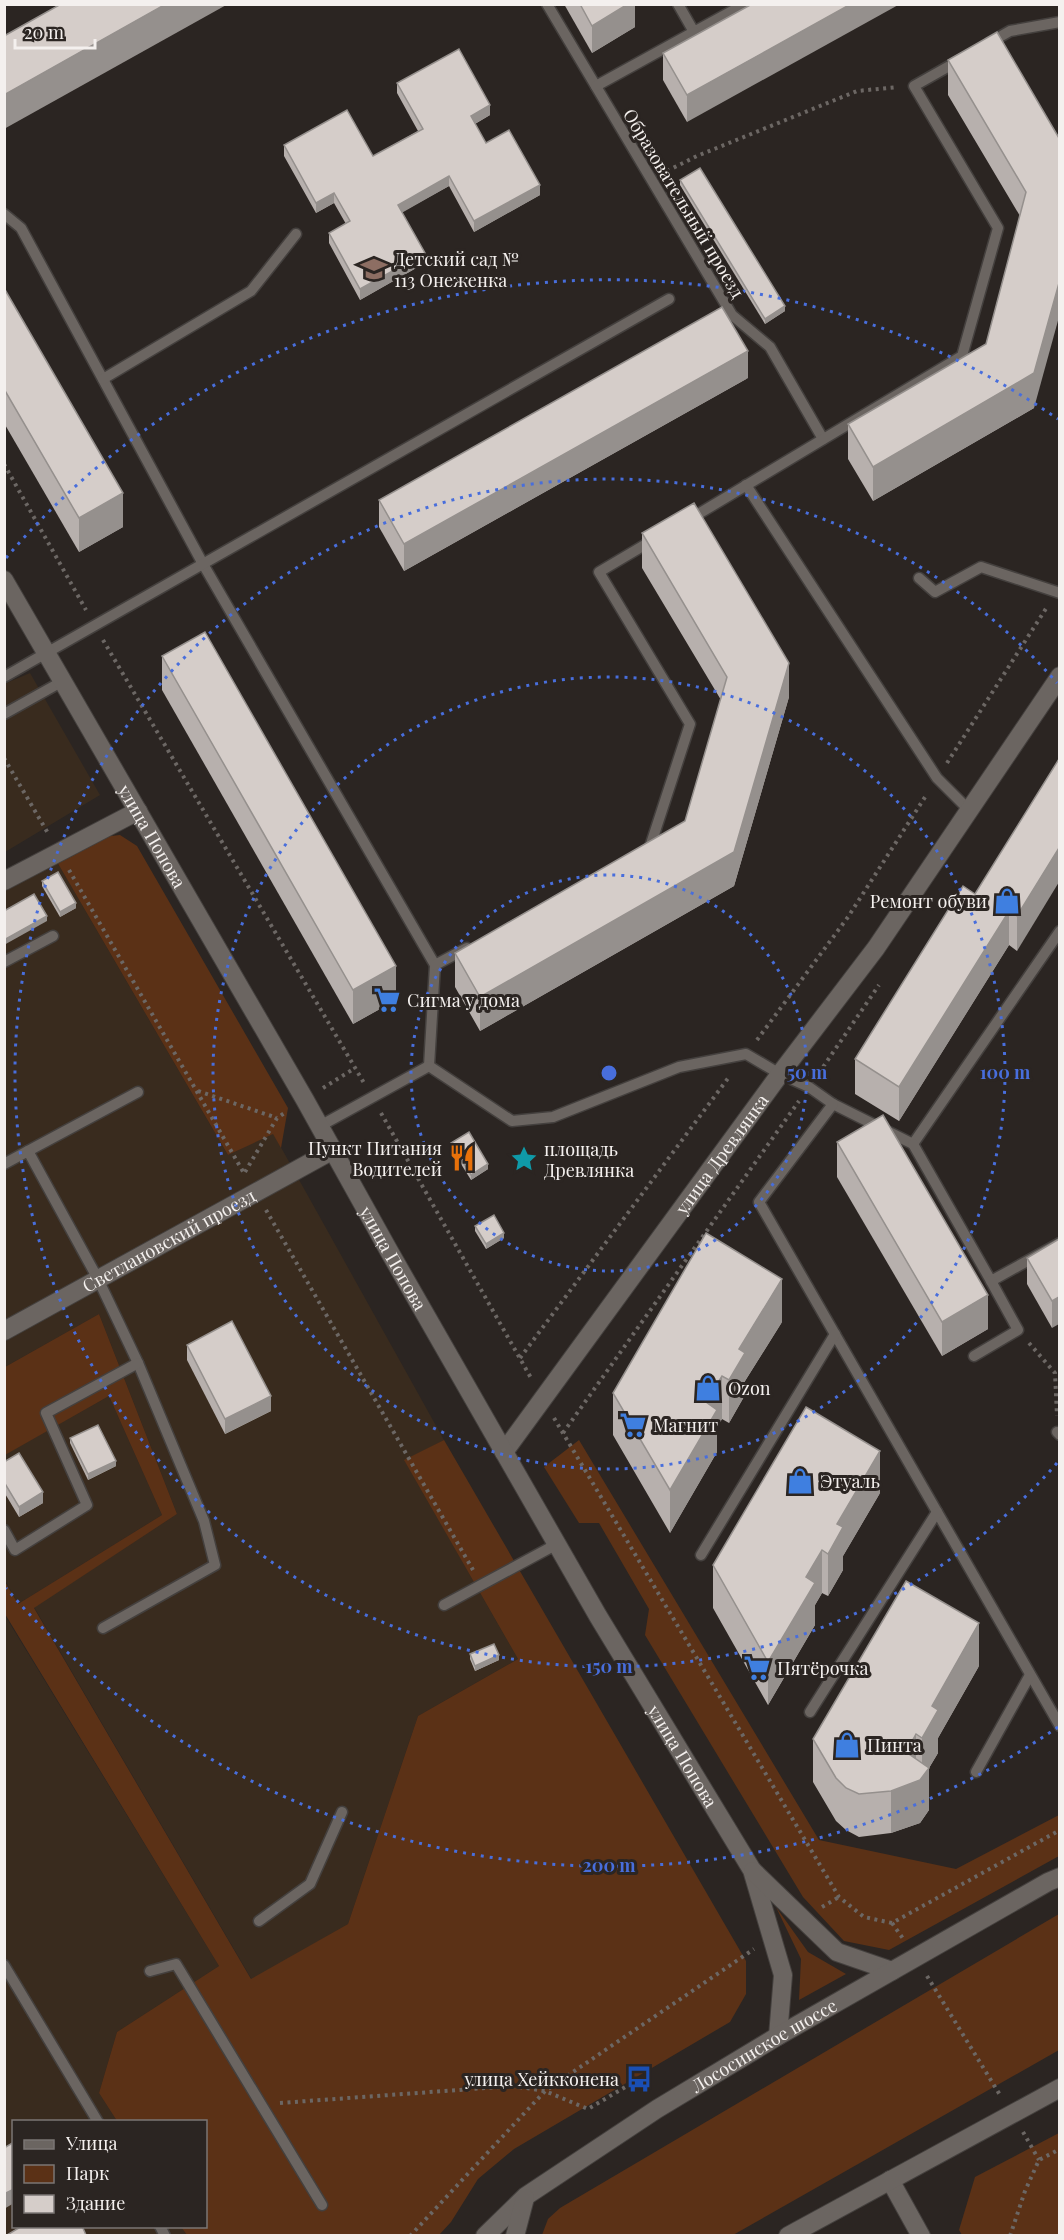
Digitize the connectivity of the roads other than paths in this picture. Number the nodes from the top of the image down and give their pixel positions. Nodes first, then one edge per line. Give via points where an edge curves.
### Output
1 (547, 4) edge
2 (678, 4) edge
3 (745, 4) edge
4 (1058, 26) edge
5 (694, 32) junction
6 (596, 86) junction
7 (4, 214) edge
8 (296, 234) dead end
9 (669, 299) dead end
10 (104, 380) junction
11 (823, 439) junction
12 (746, 485) junction
13 (678, 526) edge
14 (658, 537) edge
15 (204, 564) junction
16 (919, 578) dead end
17 (4, 580) edge
18 (1058, 592) edge
19 (47, 654) junction
20 (4, 677) edge
21 (1059, 677) edge
22 (63, 681) junction
23 (4, 714) edge
24 (138, 811) junction
25 (970, 811) junction
26 (637, 859) edge
27 (4, 881) edge
28 (1059, 931) edge
29 (53, 936) dead end
30 (477, 942) edge
31 (4, 962) edge
32 (435, 965) junction
33 (429, 1066) junction
34 (780, 1074) junction
35 (138, 1092) dead end
36 (833, 1104) junction
37 (320, 1126) junction
38 (913, 1144) junction
39 (333, 1150) junction
40 (28, 1152) junction
41 (4, 1164) edge
42 (1059, 1242) edge
43 (98, 1279) junction
44 (991, 1281) junction
45 (4, 1331) edge
46 (835, 1334) junction
47 (974, 1356) dead end
48 (138, 1363) junction
49 (504, 1452) junction
50 (937, 1512) junction
51 (4, 1530) edge
52 (556, 1544) junction
53 (701, 1555) dead end
54 (444, 1605) dead end
55 (103, 1629) dead end
56 (1030, 1675) junction
57 (810, 1712) dead end
58 (1059, 1726) edge
59 (976, 1772) dead end
60 (342, 1812) dead end
61 (752, 1870) junction
62 (1056, 1881) edge
63 (258, 1921) dead end
64 (4, 1965) edge
65 (150, 1971) dead end
66 (892, 1971) junction
67 (778, 2036) junction
68 (1059, 2088) edge
69 (97, 2120) edge
70 (890, 2180) junction
71 (526, 2196) junction
72 (322, 2205) dead end
73 (485, 2235) edge
74 (515, 2235) edge
75 (788, 2235) edge
76 (921, 2235) edge

1 - 6 lane, Образовательный проезд
2 - 5 lane
3 - 5 lane
4 - 11 lane via 1010,31 914,86 998,228 962,357
5 - 6 lane
6 - 11 lane, Образовательный проезд via 732,315 770,347
7 - 10 lane via 21,228
8 - 10 lane via 251,291
9 - 15 lane
10 - 15 lane
11 - 12 lane
12 - 13 lane
12 - 25 lane via 937,778
14 - 26 lane via 599,572 690,724 647,853
15 - 19 lane
15 - 32 lane
16 - 18 lane via 935,592 981,567
17 - 19 street, улица Попова
19 - 20 lane
19 - 22 street, улица Попова
21 - 25 street, улица Древлянка
22 - 23 lane
22 - 24 street, улица Попова
24 - 27 street
24 - 37 street, улица Попова
25 - 34 street, улица Древлянка via 876,948
28 - 38 lane
29 - 31 lane
30 - 32 lane
32 - 33 lane
33 - 34 lane via 512,1121 553,1118 679,1067 746,1054
33 - 37 lane
34 - 36 lane
34 - 49 street, улица Древлянка
35 - 40 lane
36 - 38 lane
36 - 46 lane via 759,1202
37 - 39 street, улица Попова
38 - 44 lane
39 - 43 street, Светлановский проезд
39 - 49 street, улица Попова
40 - 41 lane
40 - 43 lane
42 - 44 lane
43 - 45 street, Светлановский проезд
43 - 48 lane
44 - 47 lane via 1018,1330
46 - 50 lane
46 - 53 lane
48 - 51 lane via 46,1413 87,1505 15,1550
48 - 55 lane via 204,1521 215,1565
49 - 52 street, улица Попова
50 - 56 lane
50 - 57 lane
52 - 54 lane
52 - 61 street, улица Попова
56 - 58 lane
56 - 59 lane
60 - 63 lane via 310,1884
61 - 66 street, улица Попова via 837,1952
61 - 67 street, улица Попова via 783,1975
62 - 66 street, Лососинское шоссе
64 - 69 lane
65 - 72 lane via 176,1964
66 - 67 street, Лососинское шоссе
67 - 71 street, Лососинское шоссе via 657,2109
68 - 70 street
70 - 75 street
70 - 76 street
71 - 73 street, Лососинское шоссе
71 - 74 street

